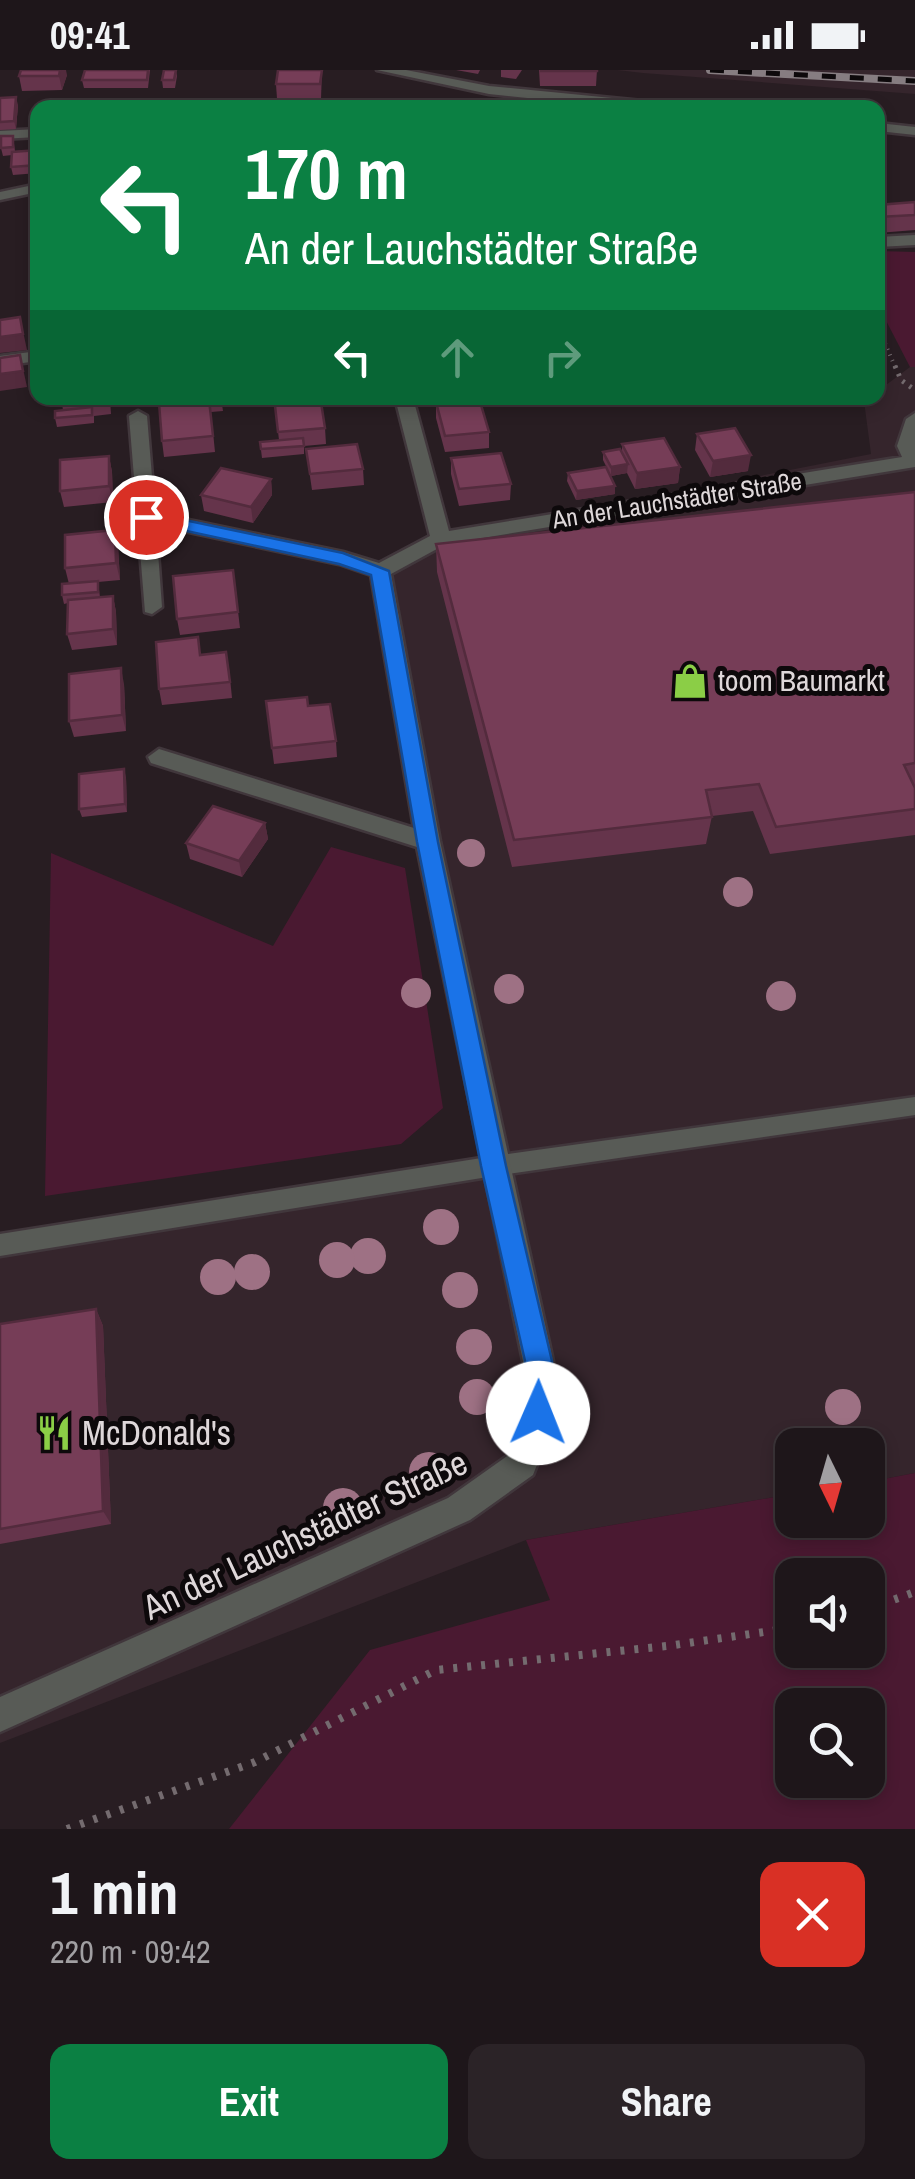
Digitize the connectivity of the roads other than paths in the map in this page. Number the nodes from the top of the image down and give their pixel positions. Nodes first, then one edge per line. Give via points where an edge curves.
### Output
1 (384, 70) edge
2 (591, 100) edge
3 (885, 128) edge
4 (915, 131) edge
5 (30, 134) edge
6 (0, 136) edge
7 (30, 190) edge
8 (0, 196) edge
9 (915, 240) edge
10 (885, 242) edge
11 (30, 357) edge
12 (0, 362) edge
13 (406, 405) edge
14 (138, 416) dead end
15 (915, 420) edge
16 (914, 461) edge
17 (146, 517) junction
18 (440, 539) junction
19 (380, 571) junction
20 (152, 606) dead end
21 (159, 757) dead end
22 (428, 842) junction
23 (915, 1106) edge
24 (494, 1166) junction
25 (0, 1245) edge
26 (0, 1715) edge

1 - 2 street
3 - 4 street
5 - 6 lane
7 - 8 lane
9 - 10 street
11 - 12 street
13 - 18 street
14 - 17 street
15 - 16 street, An der Lauchstädter Straße via 906,446
16 - 18 street, An der Lauchstädter Straße
17 - 19 street
17 - 20 street
18 - 19 street, An der Lauchstädter Straße
19 - 22 street, An der Lauchstädter Straße
21 - 22 street
22 - 24 street, An der Lauchstädter Straße
23 - 24 lane
24 - 25 lane
24 - 26 street, An der Lauchstädter Straße via 538,1361 538,1413 522,1464 459,1508

